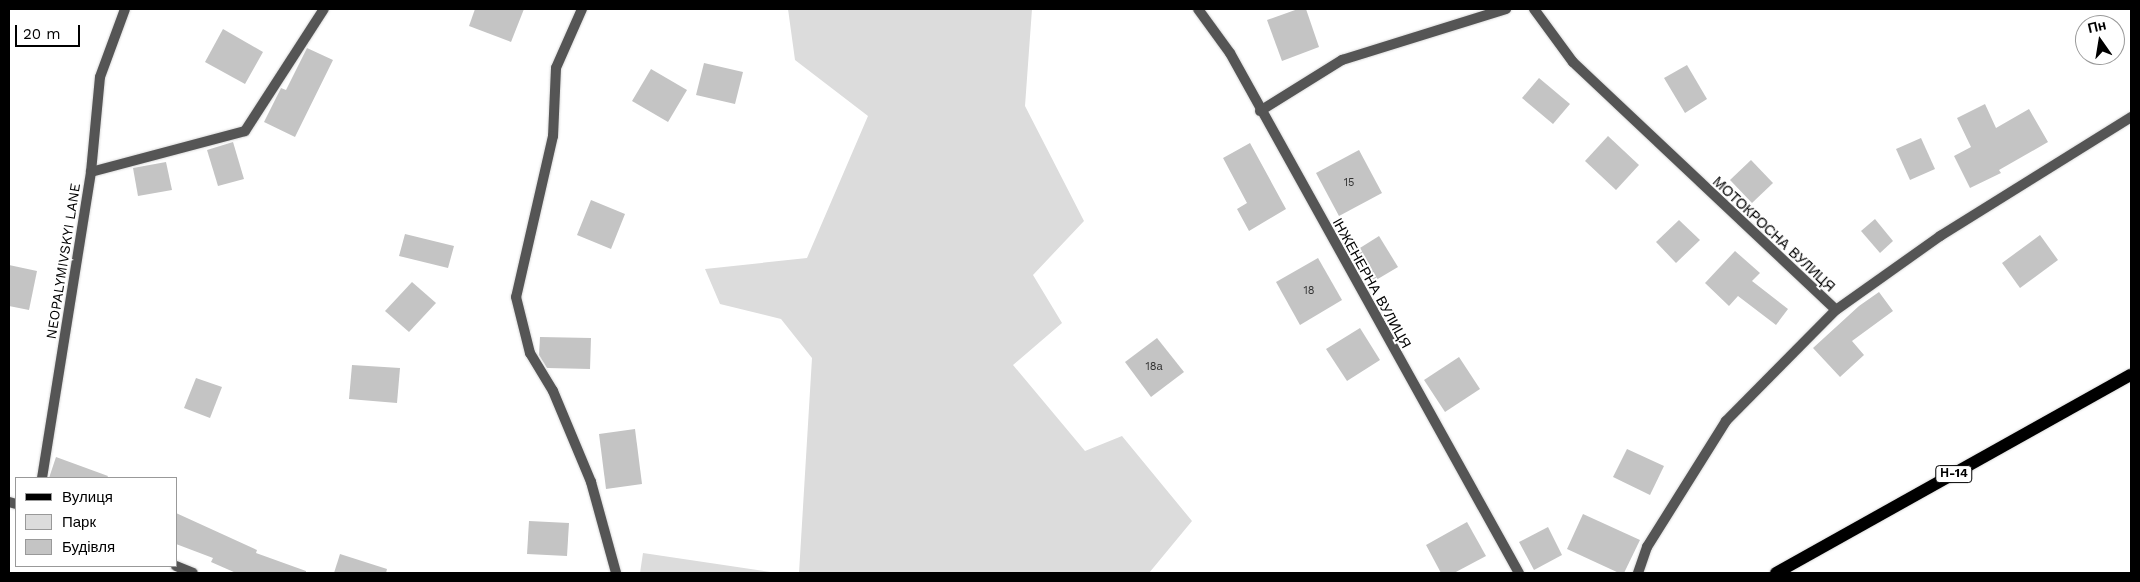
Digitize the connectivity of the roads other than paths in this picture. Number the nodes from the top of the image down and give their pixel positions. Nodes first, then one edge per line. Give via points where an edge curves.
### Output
1 (125, 9) edge
2 (324, 9) edge
3 (582, 9) edge
4 (1198, 9) edge
5 (1506, 9) edge
6 (1534, 9) edge
7 (1260, 111) junction
8 (2131, 117) edge
9 (91, 172) junction
10 (1836, 310) junction
11 (2131, 375) edge
12 (42, 477) edge
13 (178, 567) edge
14 (193, 573) edge
15 (616, 573) edge
16 (1519, 573) edge
17 (1638, 573) edge
18 (1776, 573) edge

1 - 9 street via 100,77
2 - 9 street, NEOPALYMIVSKYI LANE via 246,131
3 - 15 street via 556,68 553,136 516,297 530,352 553,391 591,482
4 - 7 street, ІНЖЕНЕРНА ВУЛИЦЯ via 1230,53
5 - 7 street via 1342,60
6 - 10 street, МОТОКРОСНА ВУЛИЦЯ via 1573,62
7 - 16 street, ІНЖЕНЕРНА ВУЛИЦЯ
8 - 10 street, МОТОКРОСНА ВУЛИЦЯ via 1940,236
9 - 12 street, NEOPALYMIVSKYI LANE
10 - 17 street via 1726,421 1647,547
11 - 18 main road, Н-14
13 - 14 street

